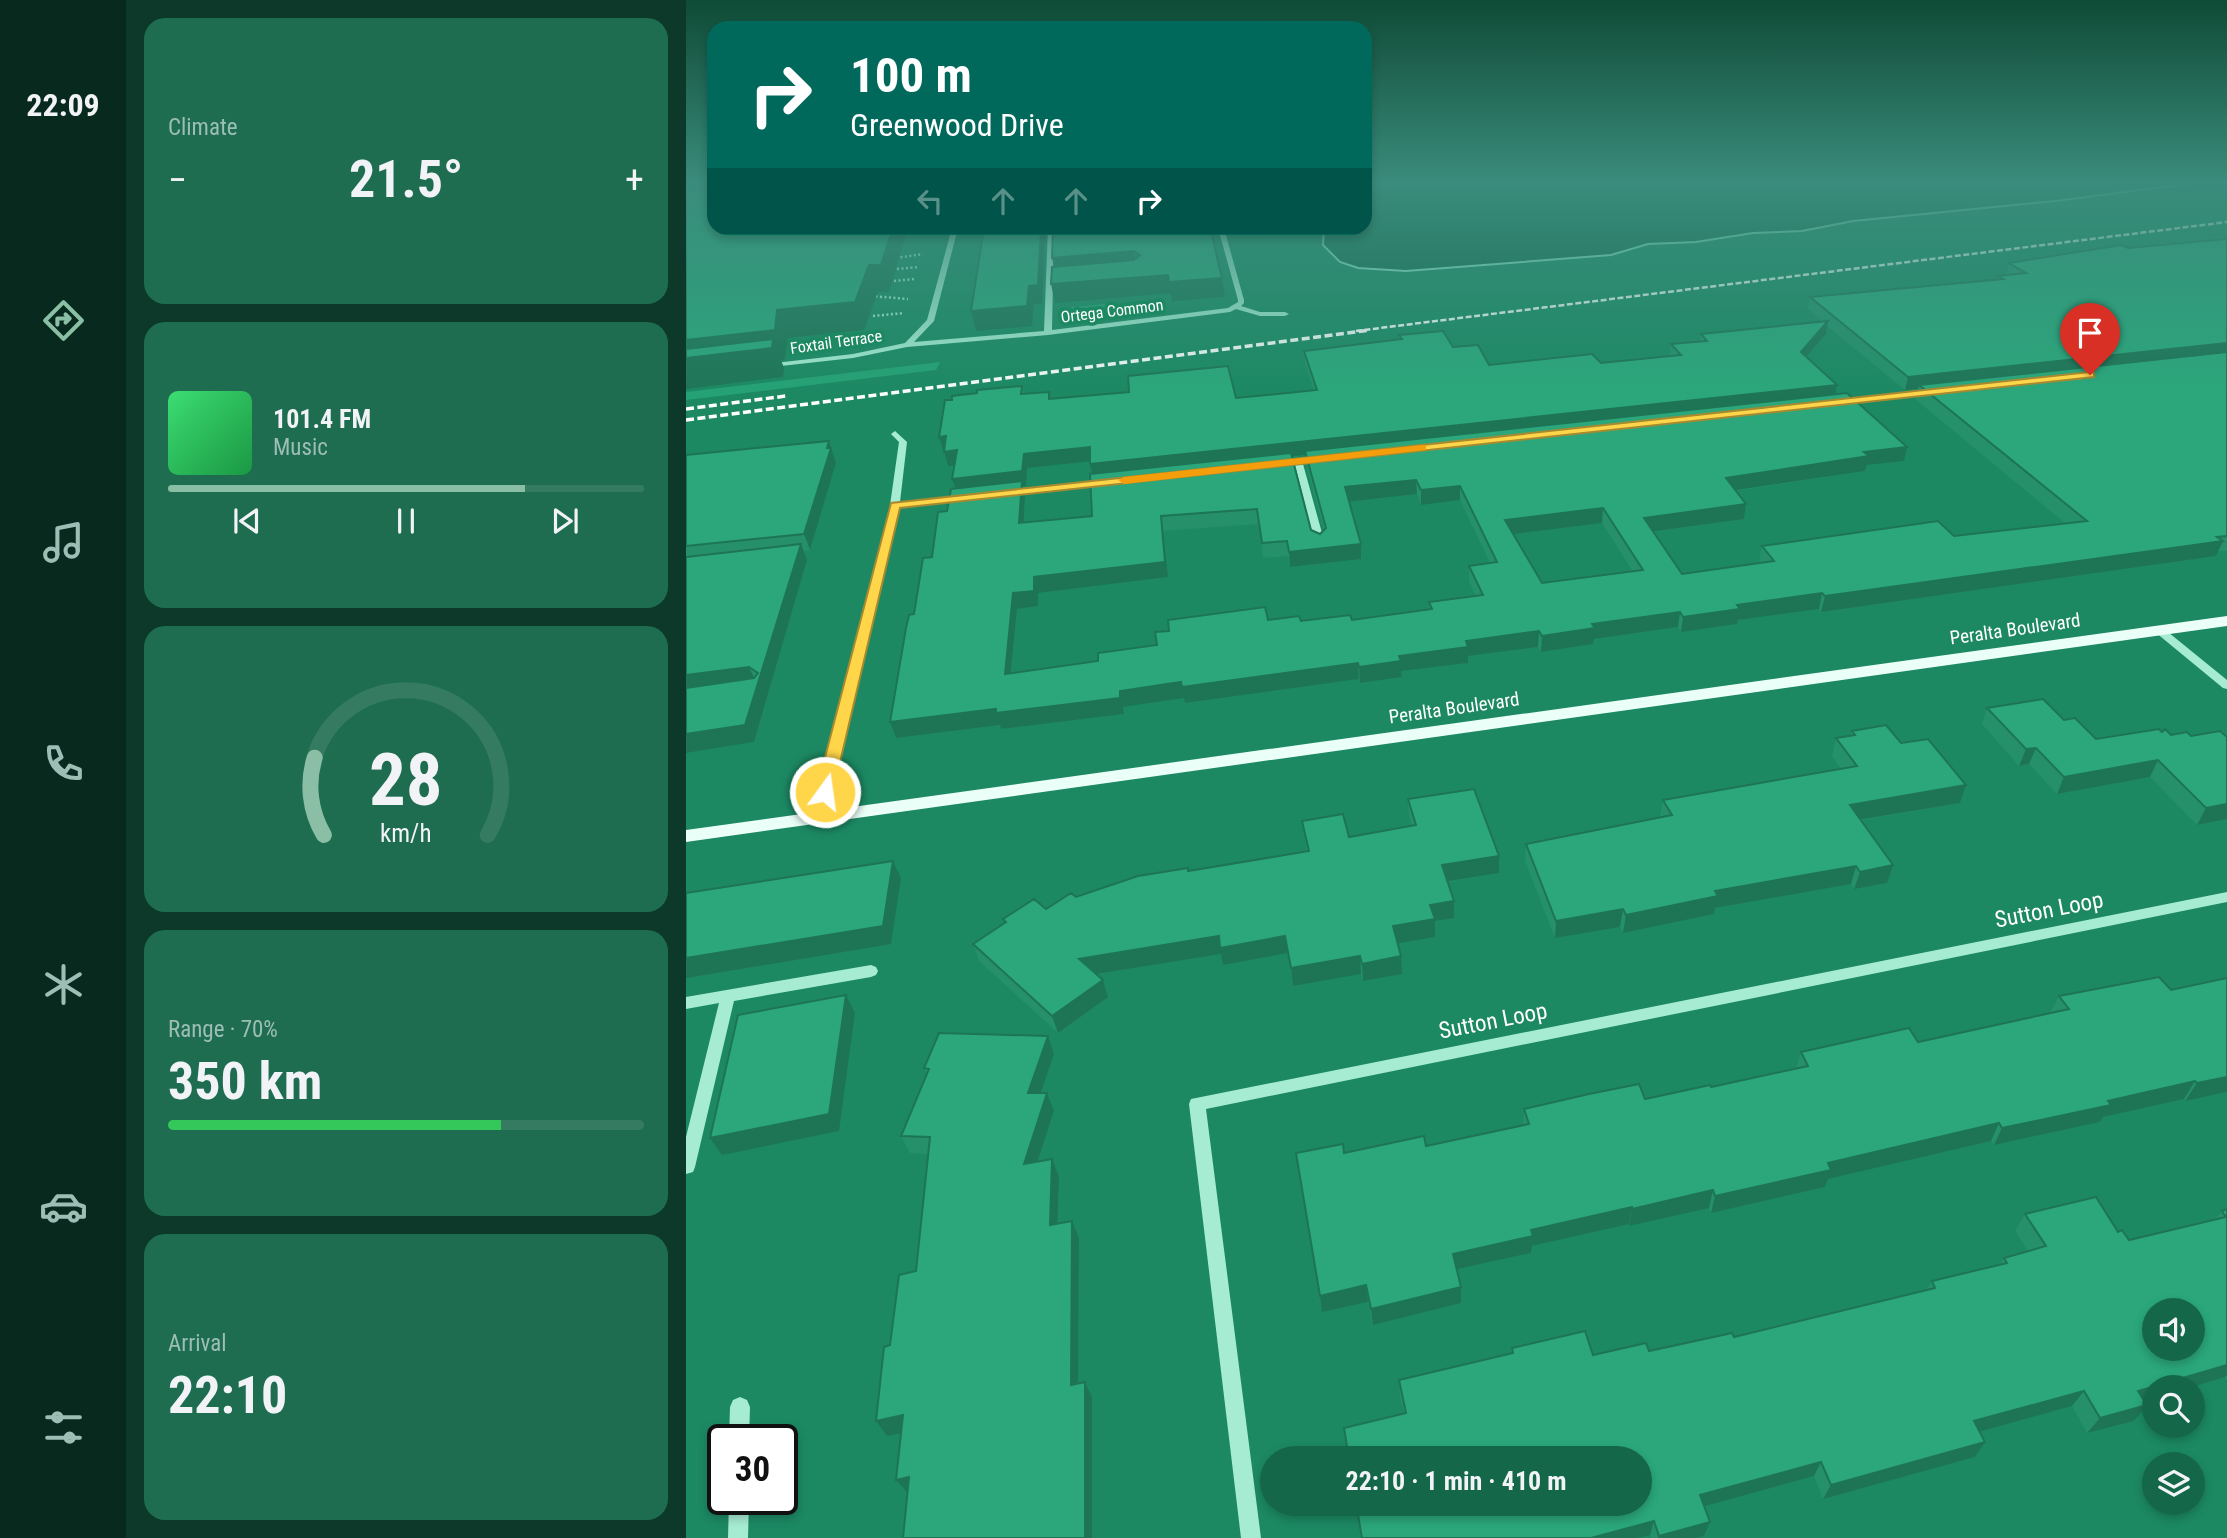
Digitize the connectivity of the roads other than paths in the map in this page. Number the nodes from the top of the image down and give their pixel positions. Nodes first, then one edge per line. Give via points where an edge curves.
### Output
1 (948, 253) edge
2 (1050, 253) edge
3 (1229, 253) edge
4 (1060, 280) edge
5 (1048, 281) junction
6 (1236, 307) junction
7 (1285, 314) dead end
8 (1048, 333) junction
9 (907, 345) junction
10 (752, 367) edge
11 (1936, 392) edge
12 (1825, 404) edge
13 (895, 434) dead end
14 (1326, 458) edge
15 (1298, 461) junction
16 (1271, 464) edge
17 (1118, 481) edge
18 (992, 495) edge
19 (978, 496) edge
20 (895, 505) junction
21 (1320, 544) edge
22 (2227, 621) edge
23 (2159, 630) junction
24 (2227, 686) edge
25 (818, 818) junction
26 (686, 836) edge
27 (2227, 897) edge
28 (871, 971) dead end
29 (728, 996) junction
30 (686, 1003) edge
31 (687, 1167) edge
32 (740, 1407) dead end
33 (739, 1424) edge
34 (739, 1515) edge
35 (738, 1538) edge
36 (1251, 1538) edge

1 - 9 street via 930,321
2 - 5 street
3 - 6 street via 1241,300
4 - 5 street
5 - 8 street
6 - 7 street via 1260,314
6 - 8 street, Ortega Common
8 - 9 street, Ortega Common
9 - 10 street, Foxtail Terrace
11 - 12 street
13 - 20 street via 903,442
14 - 15 street
15 - 16 street
15 - 21 street
17 - 18 street
19 - 20 street
20 - 25 street
22 - 23 main road, Peralta Boulevard
23 - 24 street
23 - 25 main road, Peralta Boulevard
25 - 26 main road, Peralta Boulevard
27 - 36 street, Sutton Loop via 1197,1104
28 - 29 street
29 - 30 street
29 - 31 street
32 - 33 street
34 - 35 street

